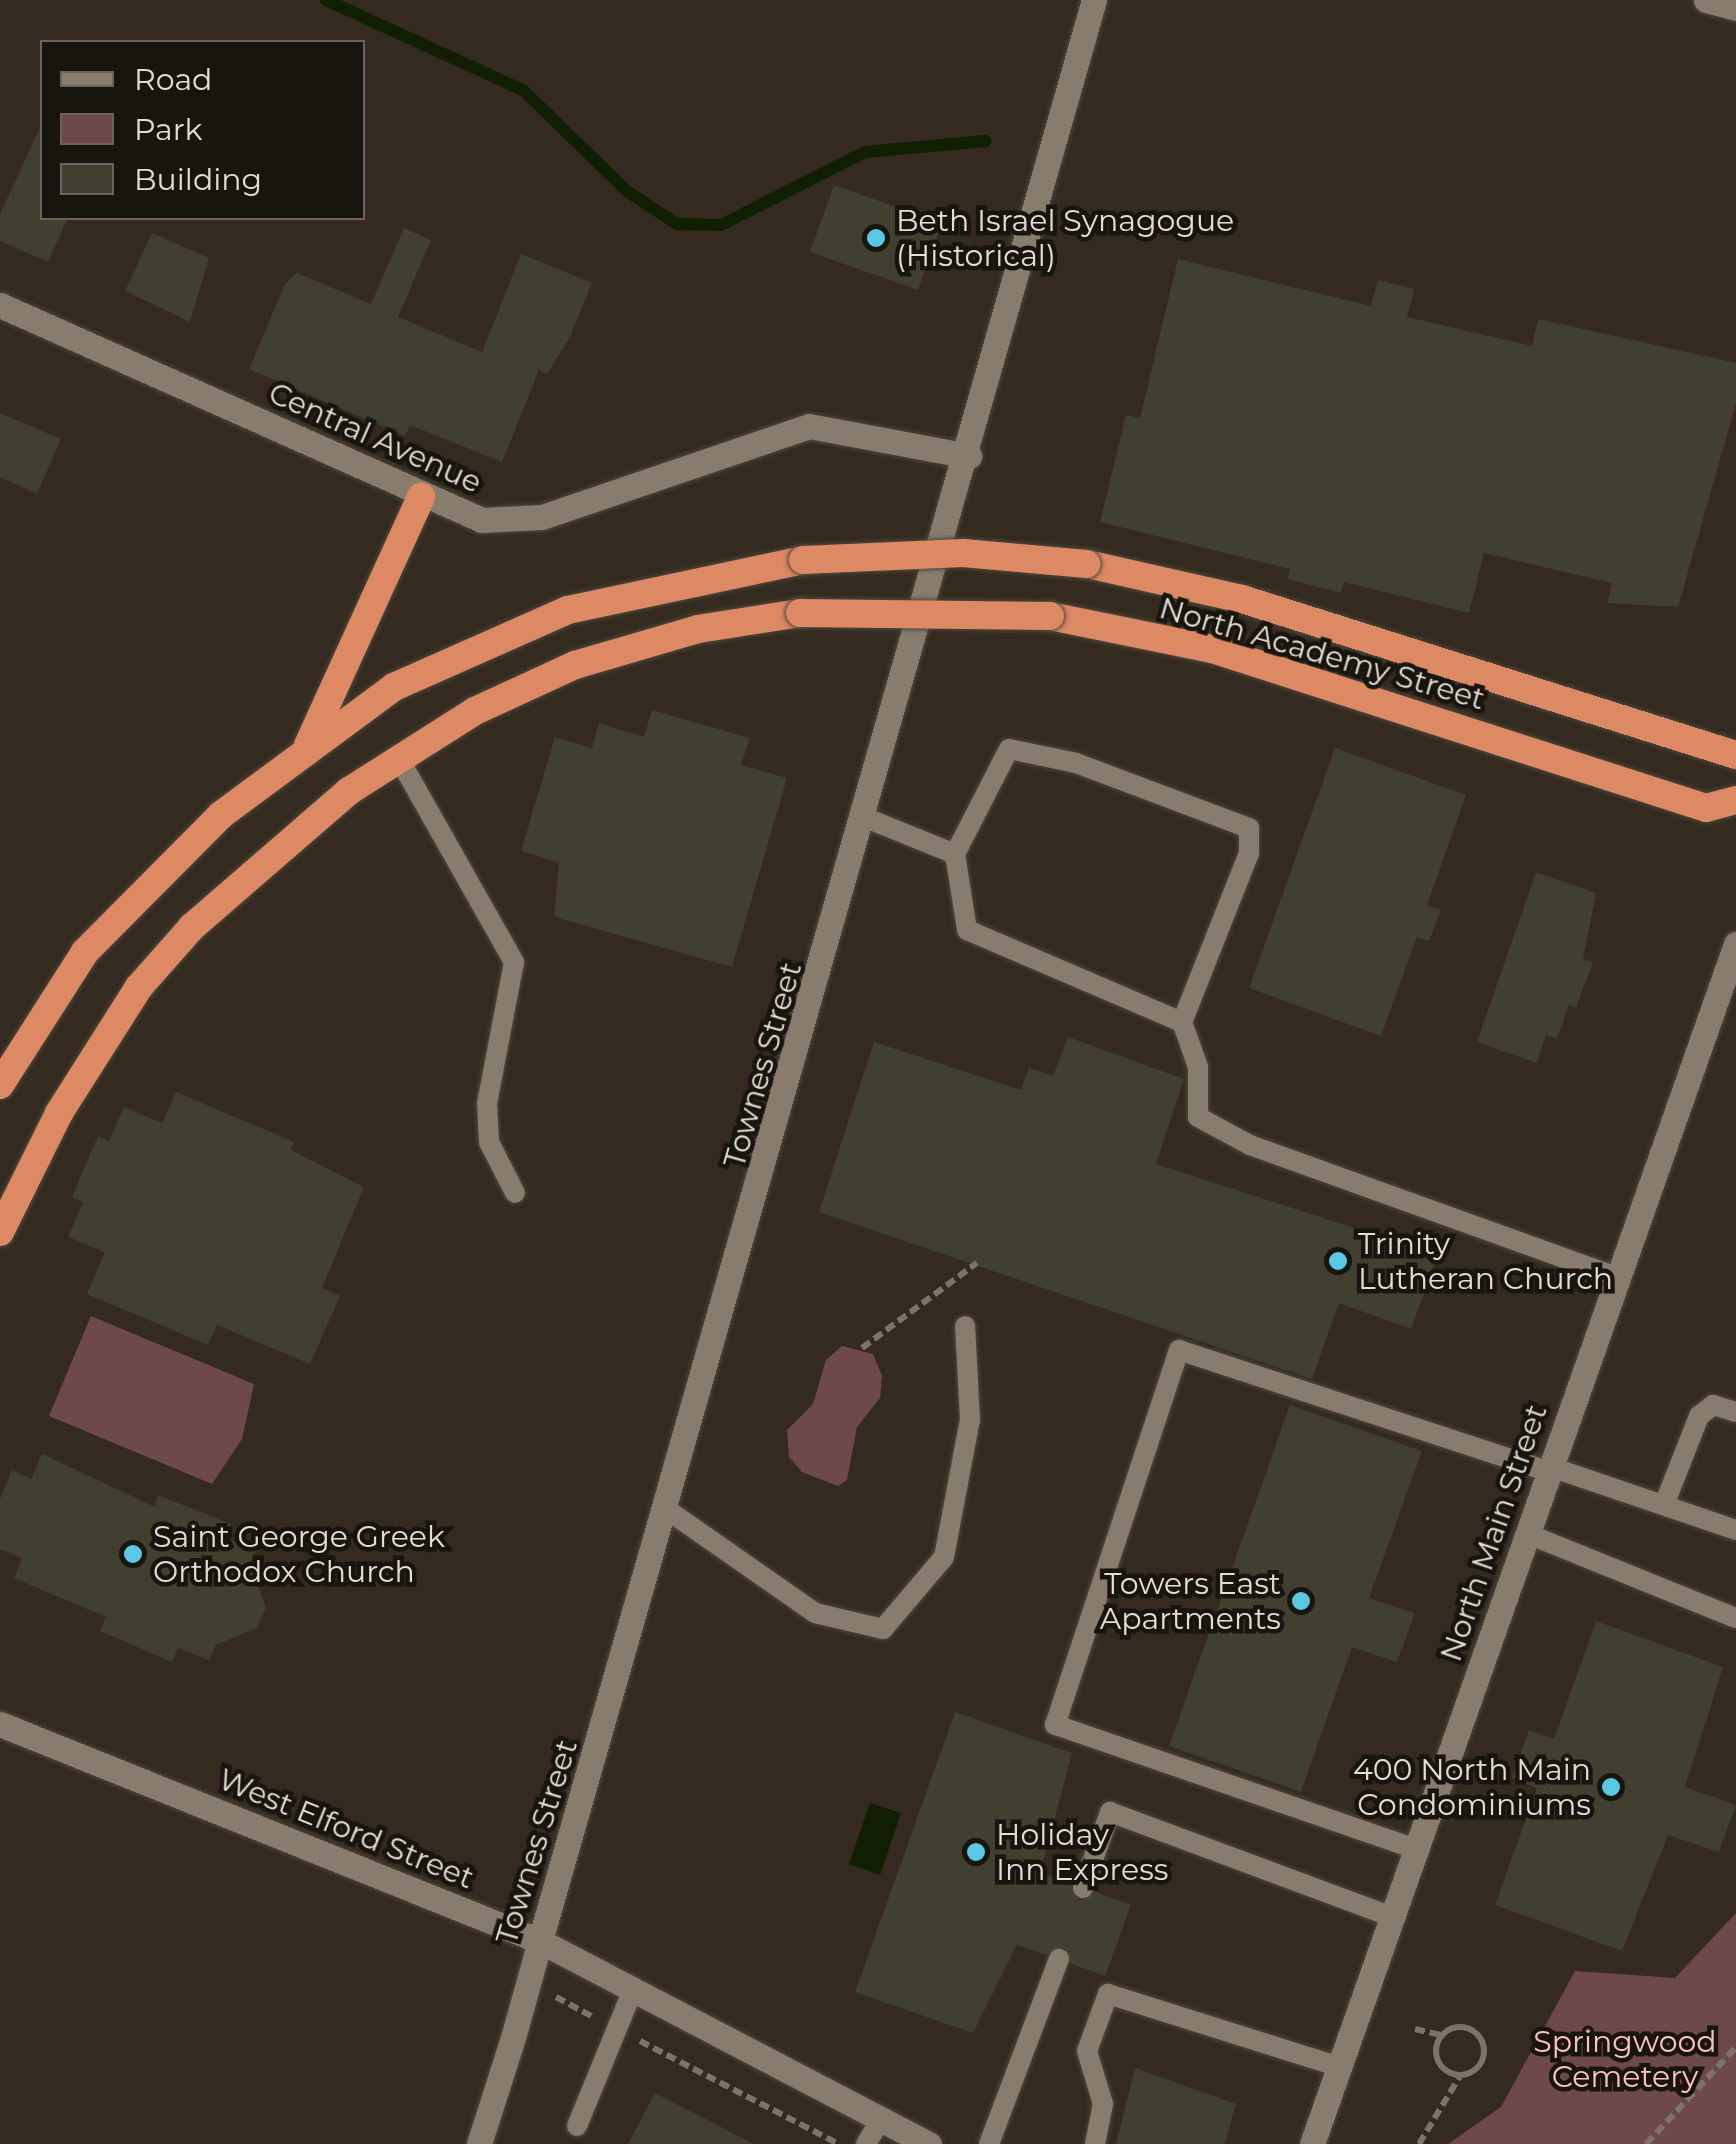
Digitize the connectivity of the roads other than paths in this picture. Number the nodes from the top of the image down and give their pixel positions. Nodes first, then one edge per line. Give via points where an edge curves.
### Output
1 (1094, 0) edge
2 (1706, 0) edge
3 (1736, 8) edge
4 (0, 305) edge
5 (969, 456) junction
6 (421, 496) junction
7 (307, 747) junction
8 (1736, 755) edge
9 (398, 757) junction
10 (1736, 800) edge
11 (866, 818) junction
12 (955, 854) junction
13 (1736, 944) edge
14 (1182, 1022) junction
15 (0, 1085) edge
16 (515, 1192) dead end
17 (0, 1232) edge
18 (1619, 1278) junction
19 (965, 1326) dead end
20 (1736, 1412) edge
21 (1550, 1470) junction
22 (1664, 1505) junction
23 (668, 1511) junction
24 (1736, 1530) edge
25 (1528, 1534) junction
26 (1736, 1618) edge
27 (0, 1724) edge
28 (1416, 1849) junction
29 (1083, 1888) dead end
30 (1392, 1917) junction
31 (540, 1941) junction
32 (1059, 1959) dead end
33 (632, 1992) junction
34 (1340, 2067) junction
35 (881, 2119) junction
36 (577, 2126) dead end
37 (479, 2144) edge
38 (866, 2144) edge
39 (929, 2144) edge
40 (989, 2144) edge
41 (1095, 2144) edge
42 (1312, 2144) edge

1 - 5 street, Townes Street
2 - 3 street
4 - 6 street, Central Avenue
5 - 6 street, Central Avenue via 809,426 542,517 482,520
5 - 11 street, Townes Street
6 - 7 highway
7 - 8 highway, North Academy Street, bridge via 394,687 568,610 803,560 963,553 1087,564 1242,600
7 - 15 highway, North Academy Street via 221,814 86,952
9 - 10 highway, North Academy Street, bridge via 575,666 698,629 800,613 1050,616 1212,649 1706,808
9 - 16 lane via 514,962 487,1103 488,1142
9 - 17 highway, North Academy Street via 297,832 139,987 59,1114
11 - 12 lane
11 - 23 street, Townes Street
12 - 14 lane via 967,930
12 - 14 lane via 1009,748 1076,763 1250,828 1244,866
13 - 18 street, North Main Street
14 - 18 lane via 1198,1066 1198,1117 1250,1145
18 - 21 street, North Main Street
19 - 23 lane via 970,1420 944,1557 883,1629 815,1613
20 - 22 lane via 1713,1405 1689,1435
21 - 22 lane
21 - 25 street, North Main Street
21 - 28 lane via 1179,1350 1055,1725
22 - 24 lane
23 - 31 street, Townes Street
25 - 26 lane
25 - 28 street, North Main Street
27 - 31 street, West Elford Street
28 - 30 street, North Main Street
29 - 30 lane via 1110,1812
30 - 34 street, North Main Street
31 - 33 street, West Elford Street
31 - 37 street, Townes Street
32 - 40 lane
33 - 35 street, West Elford Street
33 - 36 lane
34 - 41 lane via 1108,1994 1087,2051 1103,2104
34 - 42 street, North Main Street
35 - 38 lane
35 - 39 street, West Elford Street

